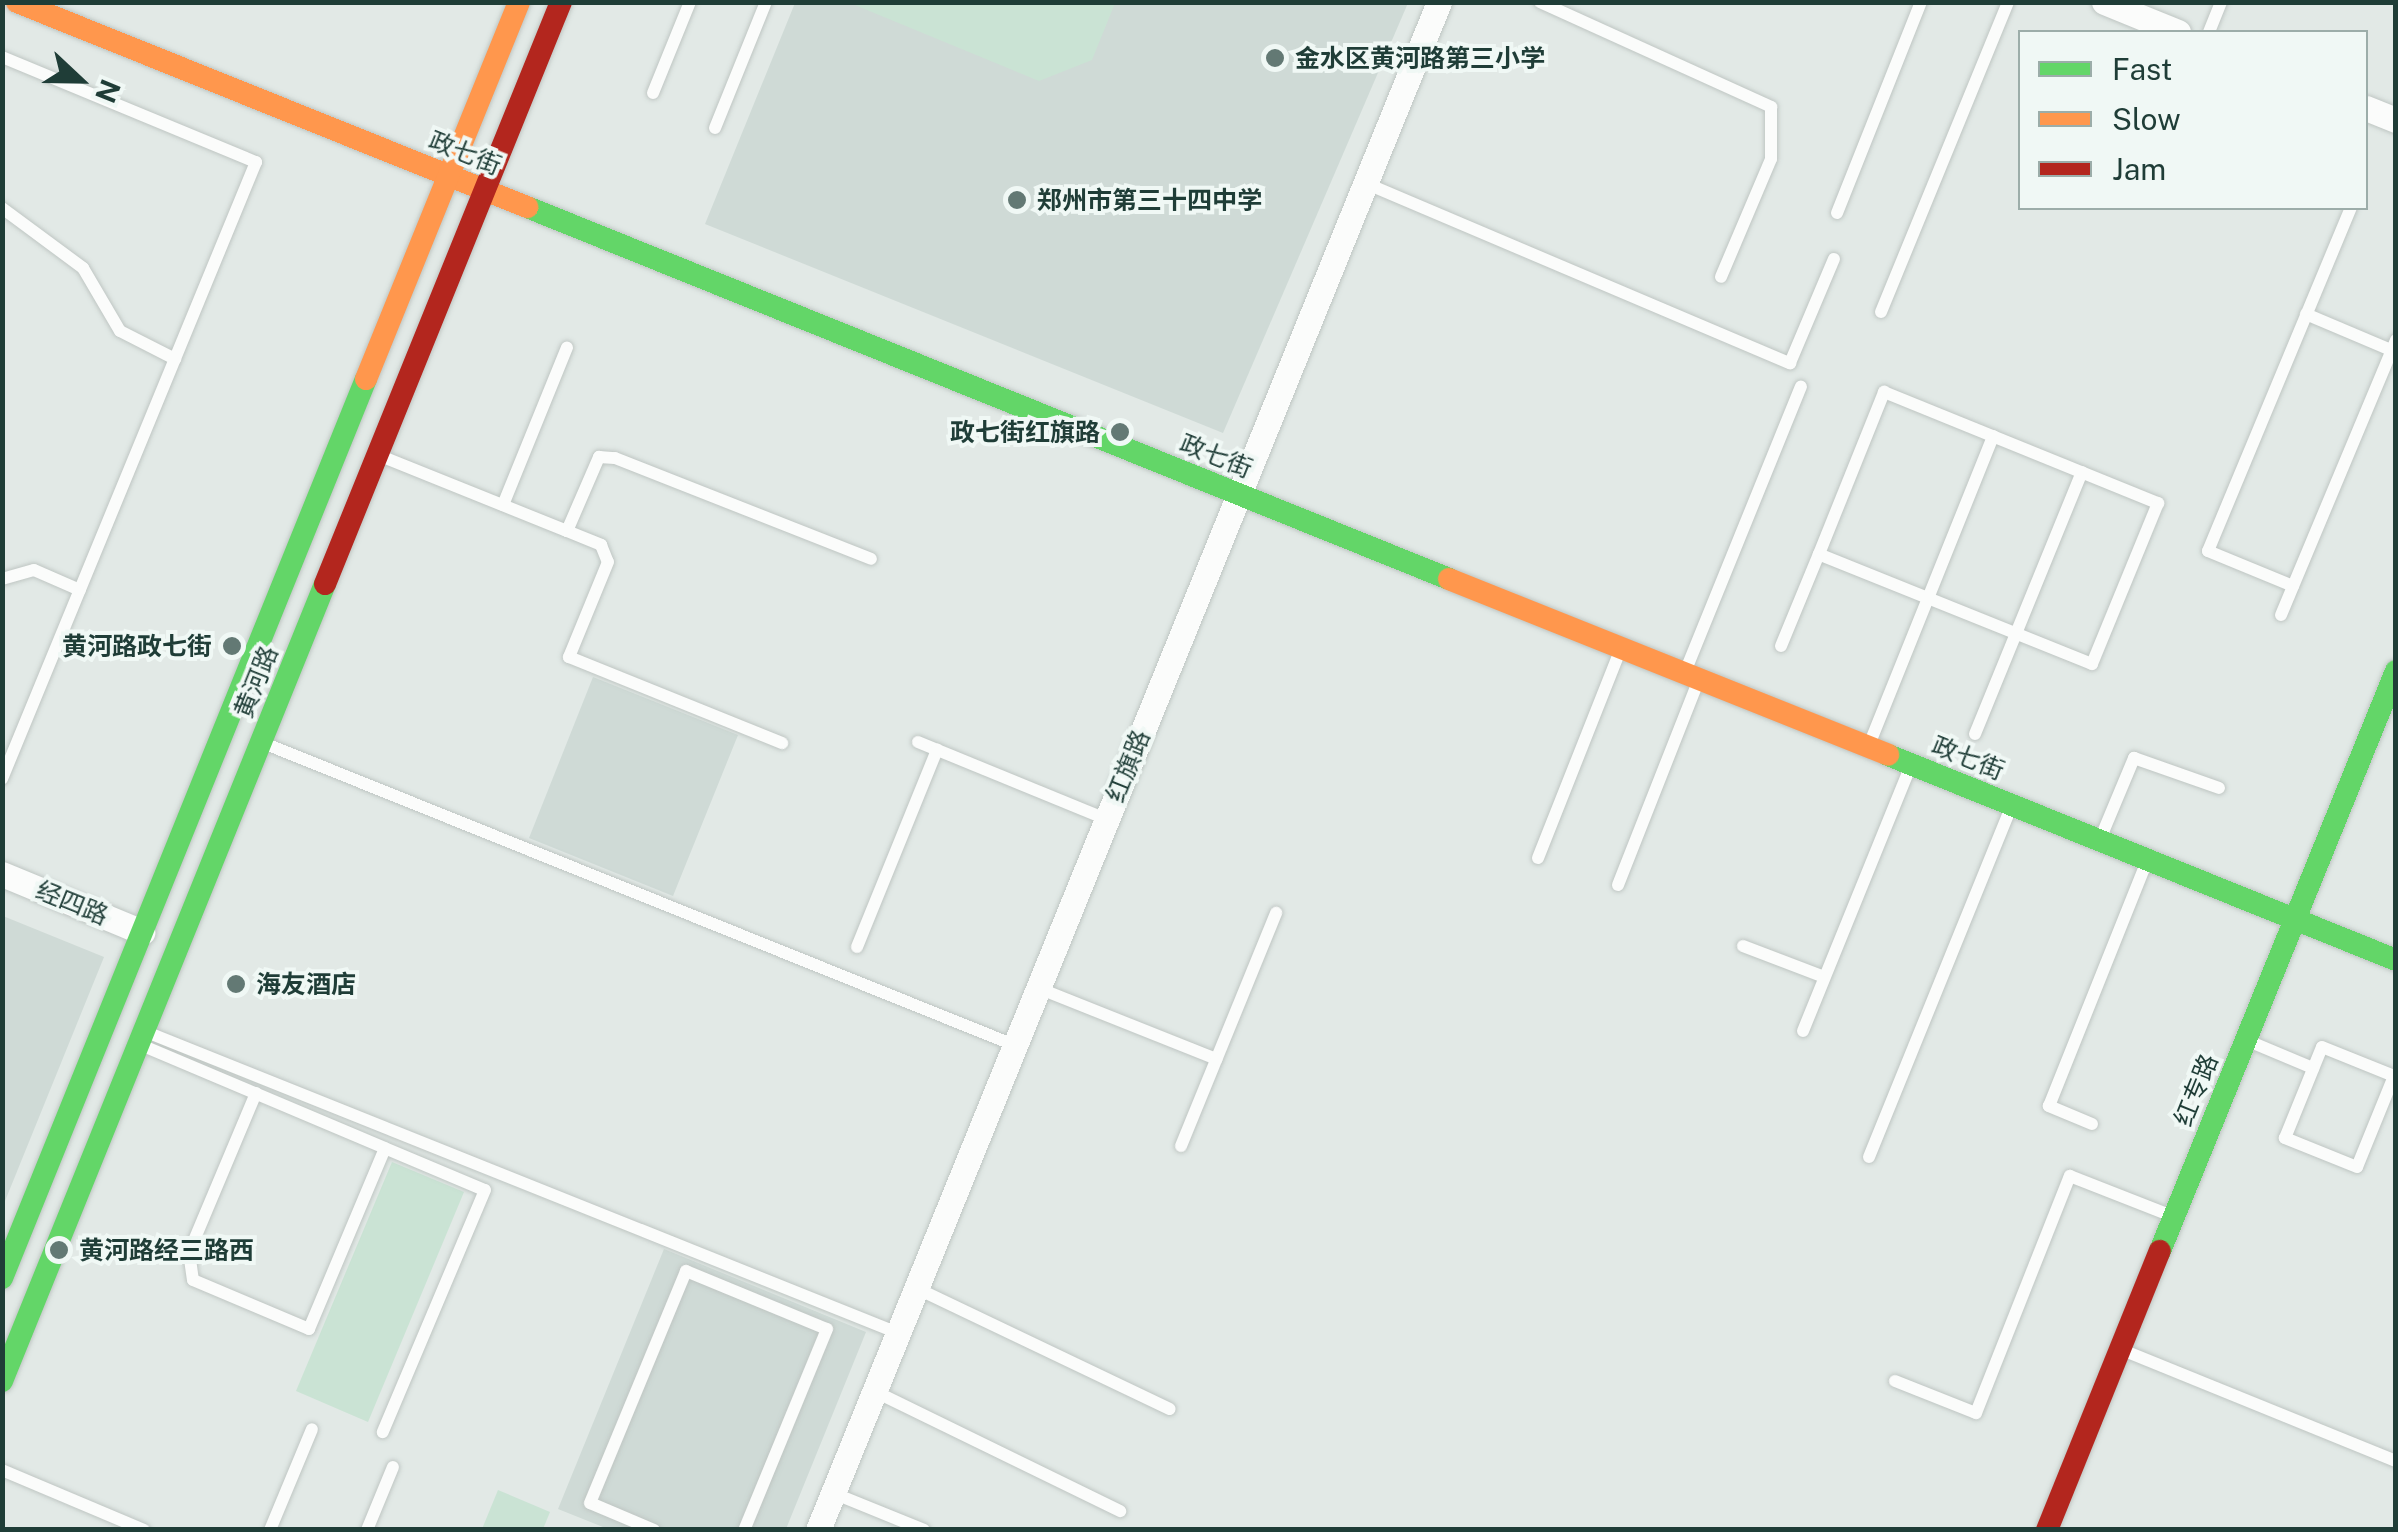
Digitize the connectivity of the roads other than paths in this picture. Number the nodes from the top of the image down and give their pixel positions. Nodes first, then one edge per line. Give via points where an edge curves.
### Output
1 (16, 2) edge
2 (519, 2) edge
3 (560, 2) edge
4 (690, 2) edge
5 (766, 2) edge
6 (1439, 2) edge
7 (1540, 2) edge
8 (1922, 2) edge
9 (2008, 2) edge
10 (2104, 2) edge
11 (2221, 2) edge
12 (2173, 30) edge
13 (2210, 30) edge
14 (2, 57) edge
15 (653, 94) dead end
16 (2368, 109) edge
17 (2396, 120) edge
18 (715, 128) dead end
19 (448, 176) junction
20 (1365, 183) junction
21 (484, 191) junction
22 (2, 208) edge
23 (2350, 210) edge
24 (1837, 213) dead end
25 (1834, 260) dead end
26 (1721, 277) dead end
27 (1881, 312) dead end
28 (2306, 314) junction
29 (2394, 345) edge
30 (567, 346) dead end
31 (175, 359) junction
32 (1801, 387) dead end
33 (1994, 436) junction
34 (378, 455) junction
35 (2082, 472) junction
36 (1238, 494) junction
37 (502, 506) junction
38 (567, 532) junction
39 (1818, 554) junction
40 (871, 559) dead end
41 (2, 579) edge
42 (2293, 586) junction
43 (80, 590) junction
44 (1928, 598) junction
45 (2281, 615) dead end
46 (2016, 634) junction
47 (1782, 646) dead end
48 (1621, 648) junction
49 (2396, 670) edge
50 (1692, 677) junction
51 (1976, 734) dead end
52 (261, 742) junction
53 (918, 742) dead end
54 (782, 743) dead end
55 (1868, 748) junction
56 (937, 750) junction
57 (1910, 765) junction
58 (2, 779) edge
59 (2220, 788) dead end
60 (2012, 806) junction
61 (1106, 819) junction
62 (2100, 841) junction
63 (1538, 858) dead end
64 (2147, 860) junction
65 (2, 874) edge
66 (1618, 885) dead end
67 (1276, 912) dead end
68 (2294, 920) junction
69 (142, 932) junction
70 (1743, 946) dead end
71 (856, 948) dead end
72 (2396, 960) edge
73 (1824, 978) junction
74 (1038, 988) junction
75 (1802, 1031) dead end
76 (141, 1037) junction
77 (2246, 1040) junction
78 (1014, 1046) junction
79 (1216, 1059) junction
80 (2313, 1068) junction
81 (256, 1093) junction
82 (2092, 1124) dead end
83 (1182, 1146) dead end
84 (385, 1148) junction
85 (1869, 1157) dead end
86 (2174, 1217) junction
87 (2, 1278) edge
88 (916, 1288) junction
89 (898, 1333) junction
90 (2120, 1349) junction
91 (2, 1381) edge
92 (1895, 1381) dead end
93 (874, 1391) junction
94 (1170, 1410) dead end
95 (312, 1429) dead end
96 (383, 1432) dead end
97 (2396, 1461) edge
98 (393, 1467) dead end
99 (2, 1470) edge
100 (833, 1493) junction
101 (1120, 1511) dead end
102 (144, 1530) edge
103 (270, 1530) edge
104 (367, 1530) edge
105 (654, 1530) edge
106 (744, 1530) edge
107 (818, 1530) edge
108 (924, 1530) edge
109 (2047, 1530) edge

1 - 19 street, 政七街
2 - 19 street, 黄河路
3 - 21 street, 黄河路
4 - 15 lane
5 - 18 lane
6 - 20 street, 红旗路
7 - 26 lane via 1771,107 1771,159
8 - 24 lane
9 - 27 lane
10 - 12 street
11 - 13 lane
14 - 31 lane via 256,162
16 - 17 street
19 - 21 street, 政七街
19 - 69 street, 黄河路
20 - 25 lane via 1790,363
20 - 36 street, 红旗路
21 - 34 street, 黄河路
21 - 36 street, 政七街
22 - 31 lane via 82,268 120,331
23 - 28 lane
28 - 29 lane
28 - 42 lane via 2208,551
29 - 42 lane
30 - 37 lane
31 - 43 lane
32 - 50 lane
33 - 35 lane
33 - 39 lane via 1884,392
33 - 44 lane
34 - 37 lane
34 - 52 street, 黄河路
35 - 46 lane
35 - 46 lane via 2158,503 2092,664
36 - 48 street, 政七街
36 - 61 street, 红旗路
37 - 38 lane
38 - 40 lane via 604,456
38 - 54 lane via 600,545 608,562 569,657
39 - 44 lane
39 - 47 lane
41 - 43 lane via 34,570
42 - 45 lane
43 - 58 lane
44 - 46 lane
44 - 55 lane
46 - 51 lane
48 - 50 street, 政七街
48 - 63 lane
49 - 68 street, 红专路
50 - 55 street, 政七街
50 - 66 lane
52 - 76 street, 黄河路
52 - 78 lane
53 - 56 lane
55 - 57 street, 政七街
56 - 61 lane
56 - 71 lane
57 - 60 street, 政七街
57 - 73 lane
59 - 62 lane via 2134,758
60 - 62 street, 政七街
60 - 85 lane
61 - 74 street, 红旗路
62 - 64 street, 政七街
64 - 68 street, 政七街
64 - 82 lane via 2049,1106
65 - 69 street, 经四路
67 - 79 lane
68 - 72 street, 政七街
68 - 77 street, 红专路
69 - 87 street, 黄河路
70 - 73 lane
73 - 75 lane
74 - 78 street, 红旗路
74 - 79 lane
76 - 81 lane
76 - 89 lane
76 - 91 street, 黄河路
77 - 80 lane
77 - 86 street, 红专路
78 - 88 street, 红旗路
79 - 83 lane
80 - 80 lane via 2285,1138 2357,1167 2394,1076 2322,1047
81 - 84 lane
81 - 84 lane via 190,1252 193,1280 309,1329
84 - 96 lane via 485,1190
86 - 90 street, 红专路
86 - 92 lane via 2070,1176 1976,1413
88 - 89 street, 红旗路
88 - 94 lane
89 - 93 street, 红旗路
90 - 97 lane
90 - 109 street, 红专路
93 - 100 street, 红旗路
93 - 101 lane
95 - 103 lane
98 - 104 lane
99 - 102 lane
100 - 107 street, 红旗路
100 - 108 lane
105 - 106 lane via 590,1503 686,1271 827,1329

